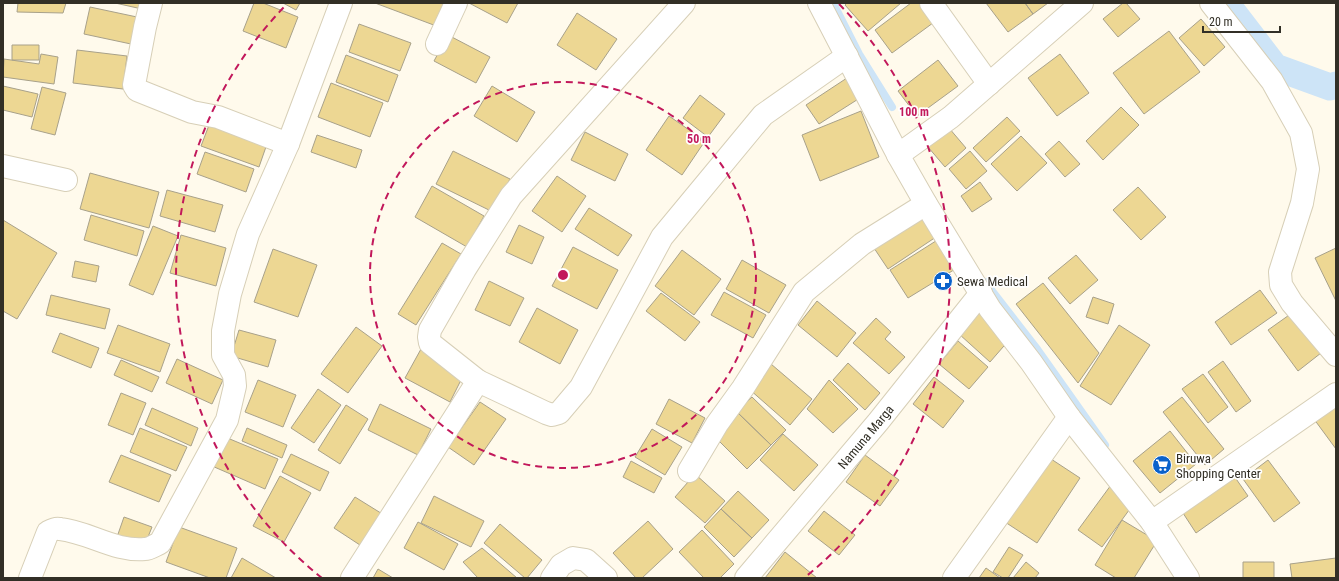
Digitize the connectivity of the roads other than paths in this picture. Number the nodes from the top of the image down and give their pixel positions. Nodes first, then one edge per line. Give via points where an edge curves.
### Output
1 (151, 3) edge
2 (341, 3) edge
3 (456, 3) edge
4 (684, 3) edge
5 (819, 3) edge
6 (931, 3) edge
7 (1082, 3) edge
8 (1211, 3) edge
9 (437, 44) dead end
10 (847, 56) junction
11 (989, 84) junction
12 (288, 144) junction
13 (898, 155) junction
14 (3, 166) edge
15 (66, 180) dead end
16 (926, 204) junction
17 (981, 293) junction
18 (1336, 356) edge
19 (478, 381) junction
20 (1336, 394) edge
21 (1069, 417) junction
22 (689, 471) dead end
23 (1153, 521) junction
24 (30, 578) edge
25 (352, 578) edge
26 (552, 578) edge
27 (606, 578) edge
28 (746, 578) edge
29 (954, 578) edge
30 (1188, 578) edge

1 - 12 street via 134,85 137,90 192,112 218,117
2 - 12 street
3 - 9 street
4 - 19 street via 511,196 430,330 430,343
5 - 10 street
6 - 11 street
7 - 11 street
8 - 18 street via 1272,81 1301,133 1308,169 1302,203 1280,272 1281,285 1292,303
10 - 13 street
10 - 19 street via 763,115 662,237 581,387 558,413 546,413
11 - 13 street via 951,117
12 - 24 street via 248,234 230,294 223,331 223,355 234,375 235,386 227,420 160,543 147,549 128,549 73,532 54,529 48,532
13 - 16 street
14 - 15 street
16 - 17 street
16 - 22 street via 862,244 804,292
17 - 21 street
17 - 28 street, Namuna Marga via 878,422
19 - 25 street
20 - 23 street
21 - 23 street
21 - 29 street
23 - 30 street
26 - 27 street via 561,565 573,558 586,560

